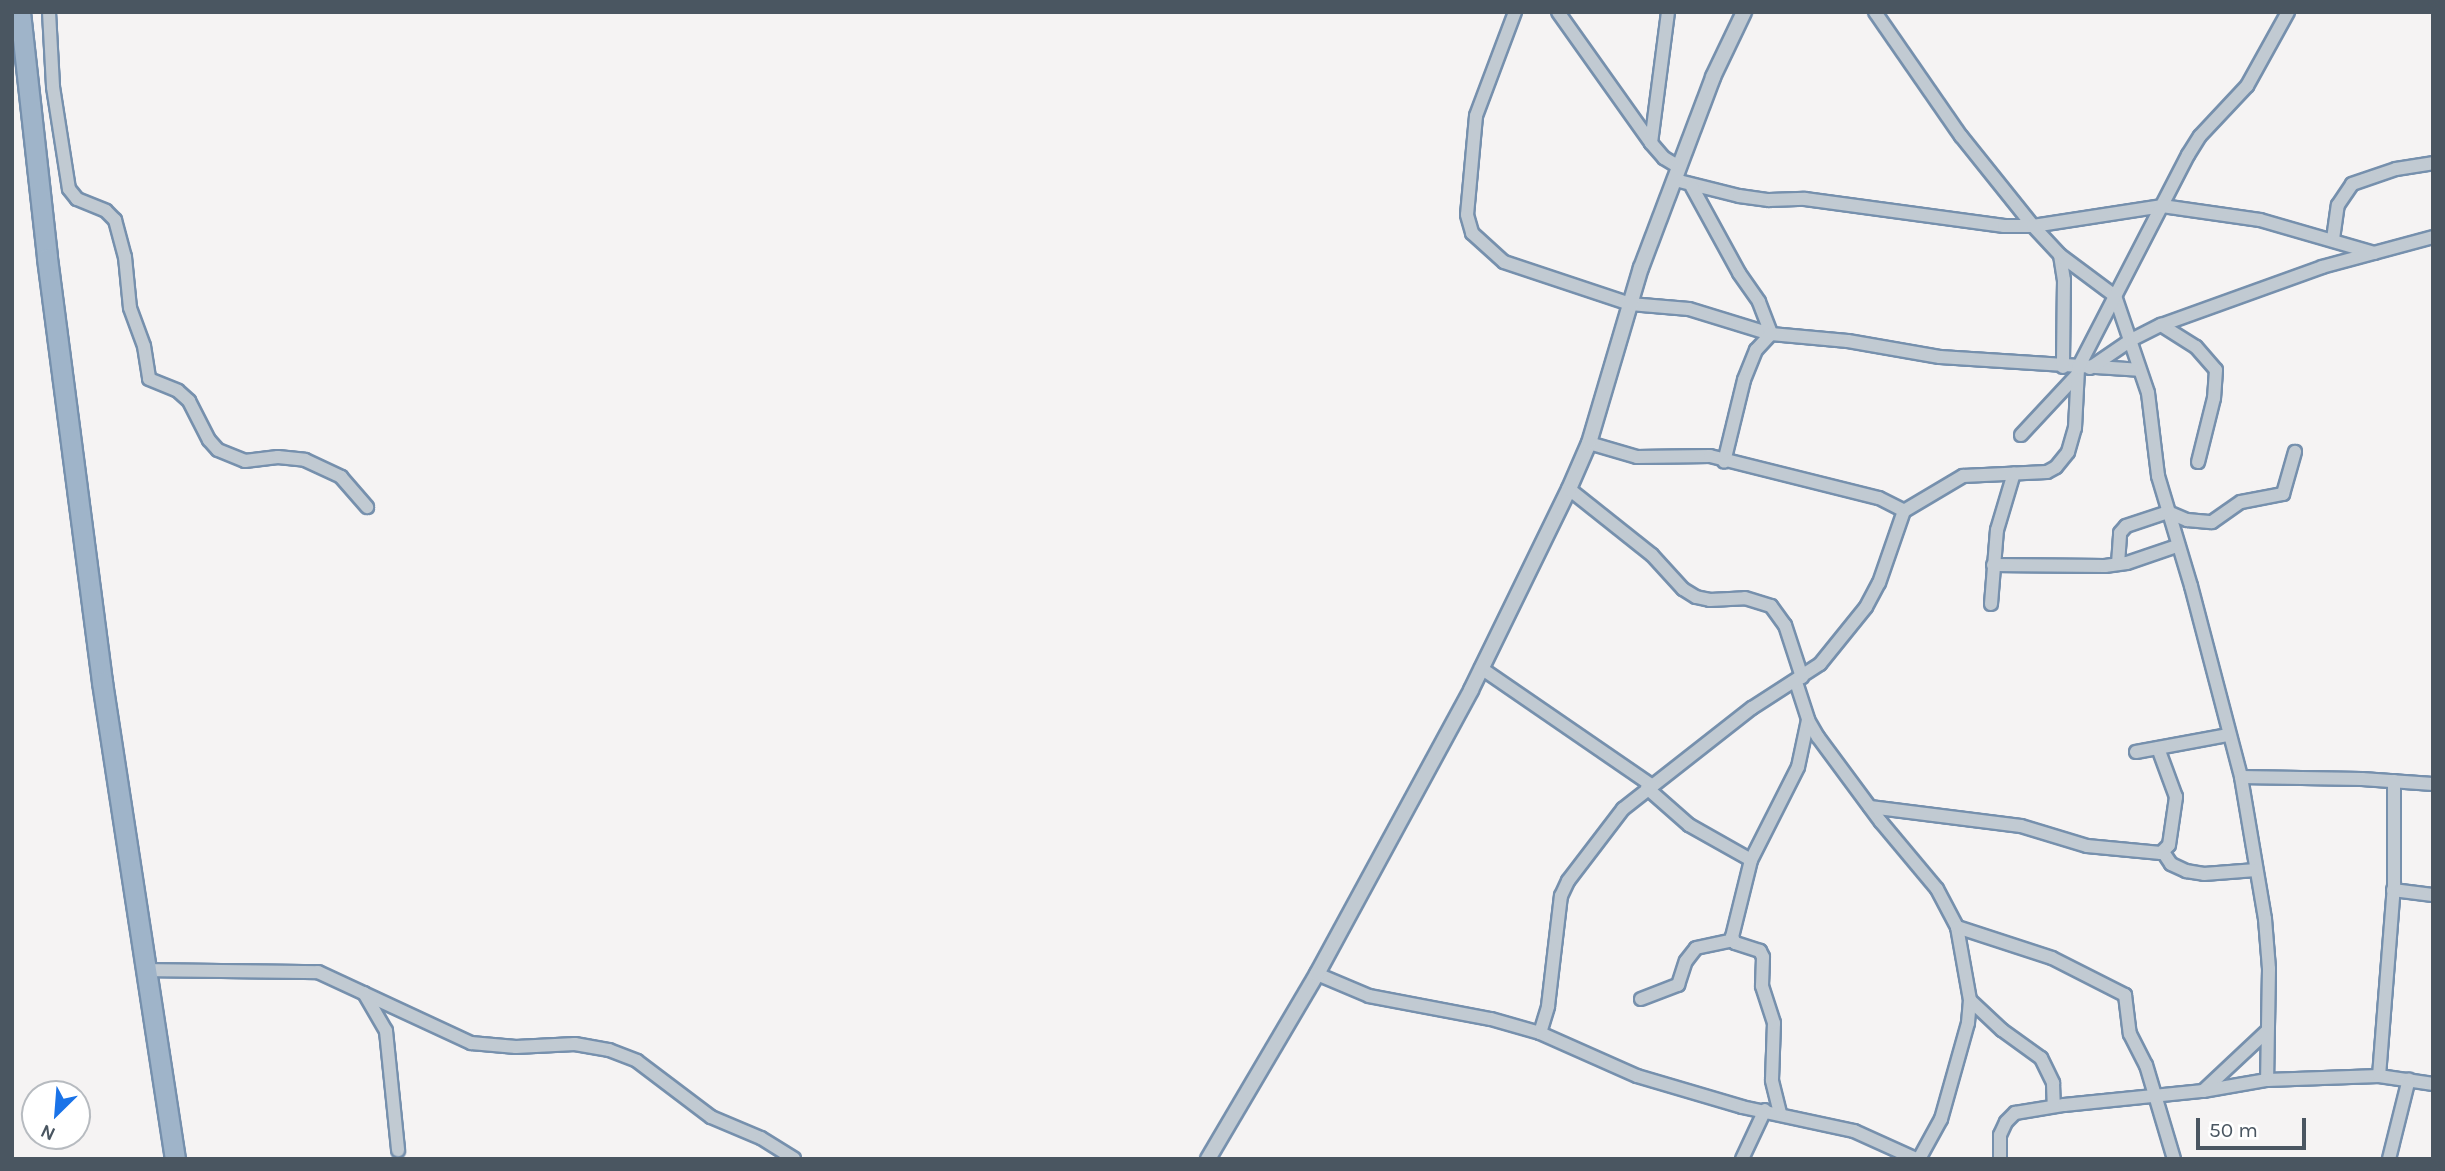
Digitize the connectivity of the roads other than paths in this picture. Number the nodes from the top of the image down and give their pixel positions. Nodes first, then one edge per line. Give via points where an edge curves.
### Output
1 (48, 12) edge
2 (1515, 12) edge
3 (1558, 12) edge
4 (1668, 12) edge
5 (1744, 12) edge
6 (1875, 12) edge
7 (2287, 12) edge
8 (18, 23) edge
9 (1651, 143) junction
10 (2433, 163) edge
11 (1677, 174) junction
12 (1692, 187) junction
13 (2162, 206) junction
14 (2033, 226) junction
15 (2433, 237) edge
16 (2333, 239) junction
17 (2374, 253) junction
18 (2060, 255) junction
19 (2115, 296) junction
20 (1630, 304) junction
21 (2161, 325) junction
22 (1771, 334) junction
23 (2131, 340) junction
24 (2063, 367) junction
25 (2082, 370) junction
26 (2139, 370) junction
27 (2021, 435) dead end
28 (1589, 443) junction
29 (2295, 452) dead end
30 (1724, 462) junction
31 (2198, 462) dead end
32 (2014, 473) junction
33 (1569, 489) junction
34 (367, 507) dead end
35 (1904, 511) junction
36 (2168, 512) junction
37 (2177, 546) junction
38 (2118, 564) junction
39 (1993, 565) junction
40 (1991, 604) dead end
41 (1481, 668) junction
42 (1799, 679) junction
43 (1808, 720) junction
44 (2228, 735) junction
45 (2158, 748) junction
46 (2136, 752) dead end
47 (2241, 777) junction
48 (2394, 781) junction
49 (2433, 784) edge
50 (1649, 786) junction
51 (1870, 807) junction
52 (2163, 852) junction
53 (1751, 860) junction
54 (2256, 870) junction
55 (2393, 891) junction
56 (2433, 895) edge
57 (1957, 927) junction
58 (1733, 940) junction
59 (145, 970) junction
60 (1317, 974) junction
61 (361, 990) junction
62 (1641, 999) dead end
63 (1970, 1000) junction
64 (2267, 1031) junction
65 (1540, 1033) junction
66 (2379, 1076) junction
67 (2409, 1079) junction
68 (2267, 1080) junction
69 (2433, 1084) edge
70 (2203, 1091) junction
71 (2157, 1097) junction
72 (2054, 1106) junction
73 (1766, 1110) junction
74 (1780, 1113) junction
75 (398, 1150) dead end
76 (175, 1159) edge
77 (794, 1159) edge
78 (1208, 1159) edge
79 (1742, 1159) edge
80 (1918, 1159) edge
81 (2000, 1159) edge
82 (2174, 1159) edge
83 (2389, 1159) edge

1 - 34 street via 53,87 69,189 77,199 106,211 115,220 148,377 189,401 218,450 245,461 304,460 341,477
2 - 20 street via 1476,116 1467,215 1472,233 1511,265
3 - 9 street
4 - 9 street
5 - 11 street
6 - 14 street via 1930,95
7 - 13 street via 2247,86 2200,136
8 - 59 highway
9 - 11 street
10 - 16 street via 2396,169 2353,184 2338,205
11 - 12 street
11 - 20 street
12 - 14 street via 1965,222
12 - 22 street via 1759,302
13 - 14 street
13 - 16 street via 2260,220
13 - 19 street
14 - 18 street
15 - 17 street
16 - 17 street
17 - 21 street
18 - 19 street
18 - 24 street
19 - 23 street
19 - 25 street
20 - 22 street via 1689,309
20 - 28 street
21 - 23 street
21 - 31 street via 2196,347 2217,370
22 - 24 street via 1940,357
22 - 30 street via 1756,350 1744,380
23 - 25 street
23 - 26 street
24 - 25 street
25 - 26 street
25 - 27 street
25 - 32 street via 2068,452 2047,472
26 - 36 street via 2148,393 2158,476
28 - 30 street via 1637,457 1692,454
28 - 33 street
29 - 36 street via 2286,489 2276,497 2241,502 2212,522 2187,520
30 - 35 street via 1879,498
32 - 35 street via 1963,476
32 - 39 street via 1998,526
33 - 41 street
33 - 42 street via 1696,597 1745,598 1771,606 1785,625
35 - 42 street via 1866,607 1820,664
36 - 37 street
36 - 38 street via 2122,529
37 - 38 street
37 - 44 street
38 - 39 street
39 - 40 street
41 - 50 street
41 - 60 street
42 - 43 street
42 - 50 street via 1752,708
43 - 51 street
43 - 53 street via 1798,767
44 - 45 street
44 - 47 street
45 - 46 street
45 - 52 street via 2176,797 2169,845
47 - 48 street
47 - 54 street
48 - 49 street
48 - 55 street
50 - 53 street via 1689,825
50 - 65 street via 1623,809 1564,888
51 - 52 street via 2021,826 2088,846
51 - 57 street via 1937,889
52 - 54 street via 2171,864 2186,871
53 - 58 street
54 - 64 street via 2269,970
55 - 56 street
55 - 66 street
57 - 63 street
57 - 71 street via 2052,958 2125,995 2130,1034
58 - 62 street via 1696,948 1678,985
58 - 74 street via 1760,951 1763,957 1762,986 1774,1023 1771,1072
59 - 61 street via 318,972
59 - 76 highway
60 - 65 street via 1370,996
60 - 78 street
61 - 75 street via 386,1031
61 - 77 street via 471,1043 516,1047 575,1044 621,1054 657,1074 711,1117 761,1138
63 - 72 street via 2001,1030 2041,1058 2053,1083
63 - 80 street via 1968,1023 1941,1119
64 - 68 street
64 - 70 street
65 - 73 street via 1637,1076
66 - 67 street
66 - 68 street
67 - 69 street
67 - 83 street
68 - 70 street
70 - 71 street
71 - 72 street
71 - 82 street
72 - 81 street via 2010,1116 2000,1135
73 - 74 street
73 - 79 street
74 - 80 street via 1854,1132

